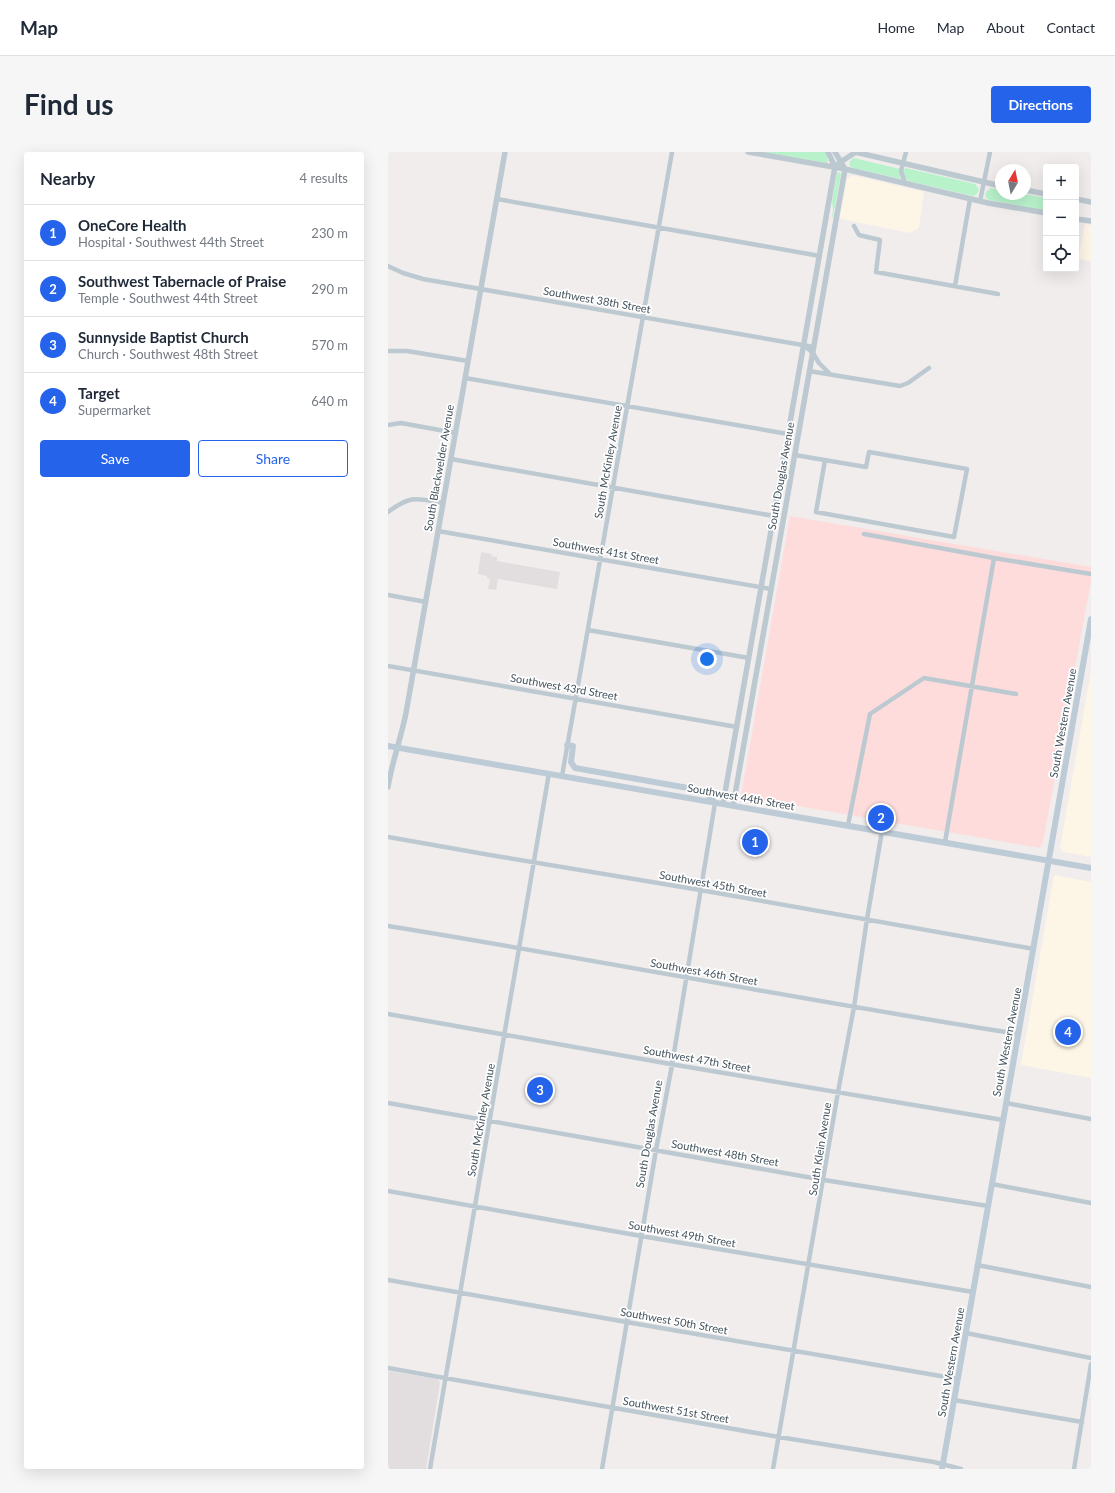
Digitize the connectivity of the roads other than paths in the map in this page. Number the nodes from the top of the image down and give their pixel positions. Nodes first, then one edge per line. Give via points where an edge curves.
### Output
1 (505, 152) edge
2 (672, 152) edge
3 (748, 152) edge
4 (828, 152) edge
5 (835, 152) edge
6 (855, 152) edge
7 (906, 152) edge
8 (990, 152) edge
9 (841, 161) junction
10 (903, 164) junction
11 (835, 167) junction
12 (845, 169) junction
13 (905, 183) junction
14 (984, 183) junction
15 (995, 185) edge
16 (1031, 191) edge
17 (1043, 193) edge
18 (497, 199) junction
19 (970, 199) junction
20 (1079, 200) edge
21 (980, 201) junction
22 (1091, 202) edge
23 (1043, 212) edge
24 (1079, 219) edge
25 (826, 220) junction
26 (1091, 221) edge
27 (836, 222) junction
28 (854, 226) dead end
29 (659, 228) junction
30 (820, 256) junction
31 (388, 266) edge
32 (956, 286) junction
33 (481, 289) junction
34 (998, 294) dead end
35 (643, 317) junction
36 (804, 345) junction
37 (813, 350) junction
38 (388, 351) edge
39 (468, 361) junction
40 (929, 368) dead end
41 (809, 371) junction
42 (830, 374) junction
43 (465, 378) junction
44 (627, 406) junction
45 (388, 425) edge
46 (456, 433) junction
47 (788, 434) junction
48 (795, 455) junction
49 (451, 459) junction
50 (825, 460) junction
51 (613, 488) junction
52 (443, 503) junction
53 (388, 512) edge
54 (774, 516) junction
55 (438, 531) junction
56 (864, 534) dead end
57 (994, 558) junction
58 (600, 559) junction
59 (1091, 574) edge
60 (761, 587) junction
61 (771, 589) junction
62 (388, 595) edge
63 (426, 602) junction
64 (1091, 619) edge
65 (588, 630) junction
66 (749, 658) junction
67 (388, 666) edge
68 (414, 670) junction
69 (972, 686) junction
70 (1016, 694) dead end
71 (575, 698) junction
72 (737, 726) junction
73 (388, 746) edge
74 (570, 746) junction
75 (398, 747) junction
76 (549, 774) junction
77 (562, 776) junction
78 (388, 787) edge
79 (715, 803) junction
80 (723, 804) junction
81 (733, 806) junction
82 (848, 825) junction
83 (882, 831) junction
84 (388, 837) edge
85 (945, 842) junction
86 (1048, 860) junction
87 (534, 863) junction
88 (1091, 868) edge
89 (700, 890) junction
90 (867, 919) junction
91 (388, 926) edge
92 (520, 947) junction
93 (1034, 949) junction
94 (687, 978) junction
95 (854, 1007) junction
96 (388, 1014) edge
97 (1018, 1034) junction
98 (505, 1035) junction
99 (672, 1065) junction
100 (838, 1092) junction
101 (388, 1103) edge
102 (1006, 1103) junction
103 (491, 1120) junction
104 (1003, 1120) junction
105 (1091, 1120) edge
106 (656, 1150) junction
107 (824, 1180) junction
108 (992, 1184) junction
109 (388, 1191) edge
110 (1091, 1203) edge
111 (988, 1206) junction
112 (475, 1207) junction
113 (641, 1236) junction
114 (809, 1265) junction
115 (977, 1265) junction
116 (388, 1280) edge
117 (1091, 1287) edge
118 (460, 1292) junction
119 (973, 1292) junction
120 (627, 1322) junction
121 (966, 1333) junction
122 (794, 1351) junction
123 (1091, 1358) edge
124 (1091, 1364) edge
125 (388, 1368) edge
126 (445, 1377) junction
127 (958, 1379) junction
128 (954, 1400) junction
129 (613, 1408) junction
130 (1082, 1422) junction
131 (779, 1437) junction
132 (943, 1467) edge
133 (430, 1468) edge
134 (436, 1469) edge
135 (602, 1469) edge
136 (774, 1469) edge
137 (961, 1469) edge
138 (1074, 1469) edge

1 - 18 street, South Blackwelder Avenue
2 - 29 street, South McKinley Avenue
3 - 11 street
4 - 11 street
5 - 9 street
6 - 9 street
6 - 10 street
7 - 10 street
8 - 14 street
9 - 11 street
9 - 12 street
10 - 13 street via 901,174
10 - 14 street
11 - 12 street
11 - 25 street, South Douglas Avenue
12 - 13 street
12 - 27 street, South Douglas Avenue
13 - 19 street
14 - 15 street
14 - 21 street
16 - 17 street
18 - 29 street
18 - 33 street, South Blackwelder Avenue
19 - 21 street
19 - 32 street
20 - 22 street
21 - 23 street
24 - 26 street
25 - 27 street
25 - 30 street, South Douglas Avenue
27 - 37 street, South Douglas Avenue
28 - 32 street via 859,235 880,240 876,272
29 - 30 street
29 - 35 street, South McKinley Avenue
30 - 36 street, South Douglas Avenue
31 - 33 street, Southwest 38th Street via 415,277
32 - 34 street
33 - 35 street, Southwest 38th Street
33 - 39 street, South Blackwelder Avenue
35 - 36 street, Southwest 38th Street
35 - 44 street, South McKinley Avenue
36 - 37 street, Southwest 38th Street
36 - 47 street, South Douglas Avenue
37 - 41 street, South Douglas Avenue
37 - 42 street via 819,363
38 - 39 street via 415,352
39 - 43 street, South Blackwelder Avenue
40 - 42 street via 900,386
41 - 42 street
41 - 48 street, South Douglas Avenue
43 - 44 street
43 - 46 street, South Blackwelder Avenue
44 - 47 street
44 - 51 street, South McKinley Avenue
45 - 46 street via 401,423
46 - 49 street, South Blackwelder Avenue
47 - 54 street, South Douglas Avenue
48 - 50 street
48 - 61 street, South Douglas Avenue
49 - 51 street
49 - 52 street, South Blackwelder Avenue
50 - 50 street via 866,467 869,452 967,469 954,537 816,512
51 - 54 street
51 - 58 street, South McKinley Avenue
52 - 53 street via 409,500
52 - 55 street, South Blackwelder Avenue
54 - 60 street, South Douglas Avenue
55 - 58 street, Southwest 41st Street
55 - 63 street, South Blackwelder Avenue
56 - 57 street
57 - 59 street
57 - 69 street
58 - 60 street, Southwest 41st Street
58 - 65 street, South McKinley Avenue
60 - 61 street, Southwest 41st Street
60 - 66 street, South Douglas Avenue
61 - 81 street, South Douglas Avenue
62 - 63 street
63 - 68 street, South Blackwelder Avenue
64 - 86 main road, South Western Avenue
65 - 66 street
65 - 71 street, South McKinley Avenue
66 - 72 street, South Douglas Avenue
67 - 68 street, Southwest 43rd Street
68 - 71 street, Southwest 43rd Street
68 - 75 street, South Blackwelder Avenue
69 - 70 street
69 - 82 street via 924,678 870,714
69 - 85 street
71 - 72 street, Southwest 43rd Street
71 - 74 street, South McKinley Avenue
72 - 80 street, South Douglas Avenue
73 - 75 main road, Southwest 44th Street
74 - 77 street, South McKinley Avenue
74 - 79 main road via 571,762 575,768 705,791
75 - 76 main road, Southwest 44th Street
75 - 78 street, South Blackwelder Avenue
76 - 77 main road, Southwest 44th Street
76 - 87 street, South McKinley Avenue
77 - 79 main road, Southwest 44th Street
79 - 80 main road, Southwest 44th Street
79 - 89 street, South Douglas Avenue
80 - 81 main road, Southwest 44th Street
81 - 82 main road, Southwest 44th Street
82 - 83 main road, Southwest 44th Street
83 - 85 main road, Southwest 44th Street
83 - 90 street, South Klein Avenue
84 - 87 street, Southwest 45th Street
85 - 86 main road, Southwest 44th Street
86 - 88 main road, Southwest 44th Street
86 - 93 main road, South Western Avenue
87 - 89 street, Southwest 45th Street
87 - 92 street, South McKinley Avenue
89 - 90 street, Southwest 45th Street
89 - 94 street, South Douglas Avenue
90 - 93 street, Southwest 45th Street
90 - 95 street, South Klein Avenue
91 - 92 street, Southwest 46th Street
92 - 94 street, Southwest 46th Street
92 - 98 street, South McKinley Avenue
93 - 97 main road, South Western Avenue
94 - 95 street, Southwest 46th Street
94 - 99 street, South Douglas Avenue
95 - 97 street, Southwest 46th Street
95 - 100 street, South Klein Avenue
96 - 98 street, Southwest 47th Street
97 - 102 main road, South Western Avenue
98 - 99 street, Southwest 47th Street
98 - 103 street, South McKinley Avenue
99 - 100 street, Southwest 47th Street
99 - 106 street, South Douglas Avenue
100 - 104 street, Southwest 47th Street
100 - 107 street, South Klein Avenue
101 - 103 street, Southwest 48th Street
102 - 104 main road, South Western Avenue
102 - 105 street
103 - 106 street, Southwest 48th Street
103 - 112 street, South McKinley Avenue
104 - 108 main road, South Western Avenue
106 - 107 street, Southwest 48th Street
106 - 113 street, South Douglas Avenue
107 - 111 street, Southwest 48th Street
107 - 114 street, South Klein Avenue
108 - 110 street
108 - 111 main road, South Western Avenue
109 - 112 street, Southwest 49th Street
111 - 115 main road, South Western Avenue
112 - 113 street, Southwest 49th Street
112 - 118 street, South McKinley Avenue
113 - 114 street, Southwest 49th Street
113 - 120 street, South Douglas Avenue
114 - 119 street, Southwest 49th Street
114 - 122 street, South Klein Avenue
115 - 117 street
115 - 119 main road, South Western Avenue
116 - 118 street, Southwest 50th Street
118 - 120 street, Southwest 50th Street
118 - 126 street, South McKinley Avenue
119 - 121 main road, South Western Avenue
120 - 122 street, Southwest 50th Street
120 - 129 street, South Douglas Avenue
121 - 123 street
121 - 127 main road, South Western Avenue
122 - 127 street, Southwest 50th Street
122 - 131 street, South Klein Avenue
124 - 130 street
125 - 126 street, Southwest 51st Street
126 - 129 street, Southwest 51st Street
126 - 133 street, South McKinley Avenue
127 - 128 main road, South Western Avenue
128 - 130 street
128 - 132 main road, South Western Avenue
129 - 131 street, Southwest 51st Street
129 - 135 street, South Douglas Avenue
130 - 138 street
131 - 132 street, Southwest 51st Street
131 - 136 street, South Klein Avenue
132 - 137 street, Southwest 51st Street
133 - 134 street

